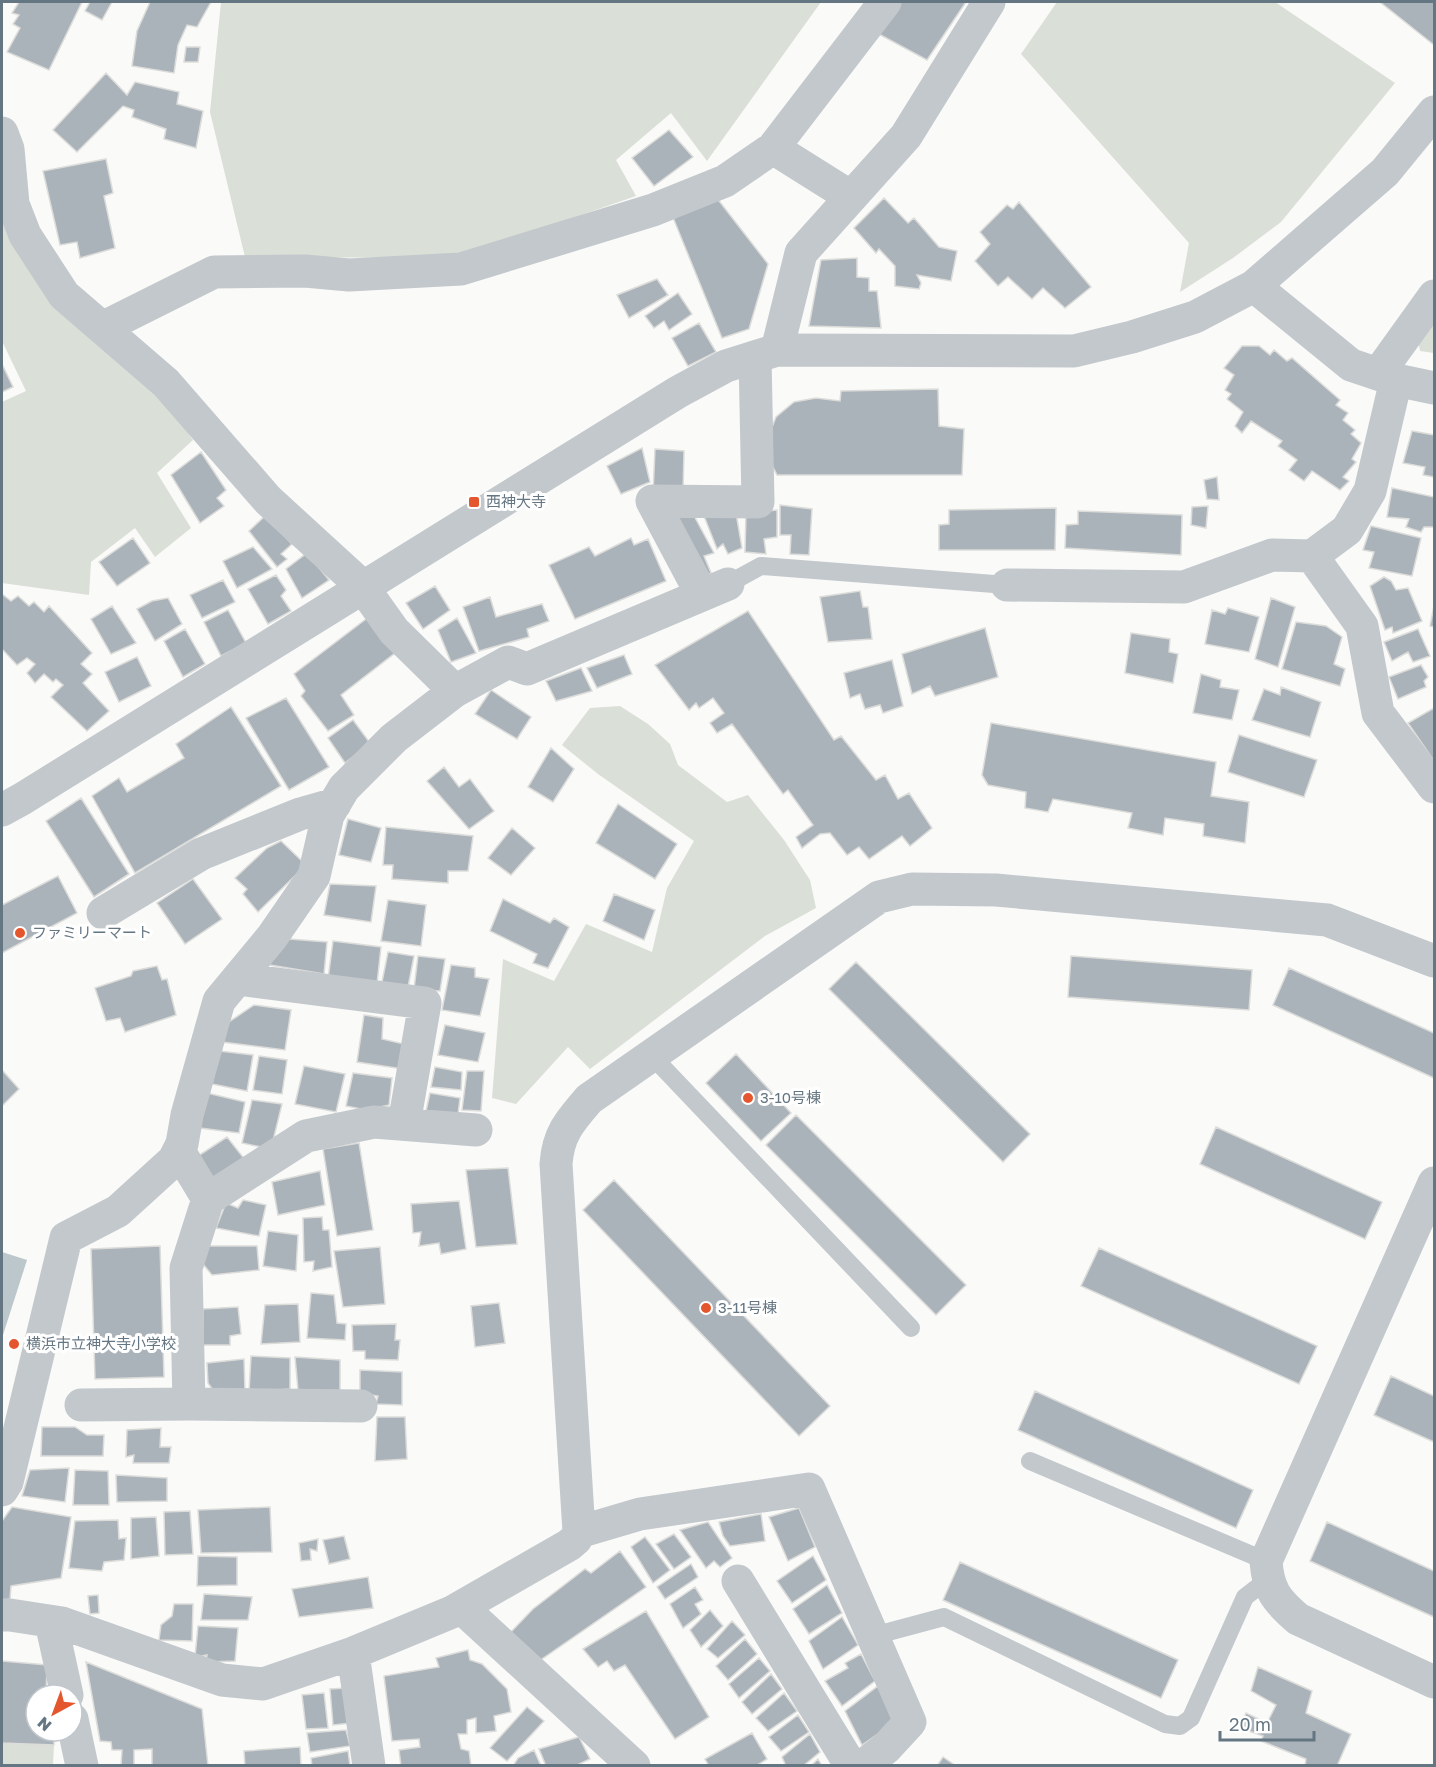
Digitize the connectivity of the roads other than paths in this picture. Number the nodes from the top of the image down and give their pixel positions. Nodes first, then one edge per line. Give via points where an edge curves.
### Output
1 (885, 2) edge
2 (989, 2) edge
3 (1434, 112) edge
4 (2, 133) edge
5 (772, 148) junction
6 (851, 197) junction
7 (7, 202) edge
8 (1254, 286) junction
9 (1434, 296) edge
10 (102, 328) junction
11 (766, 353) junction
12 (1387, 377) junction
13 (1434, 388) edge
14 (1312, 556) junction
15 (1007, 585) joint
16 (362, 586) junction
17 (715, 590) junction
18 (455, 691) junction
19 (1434, 787) edge
20 (335, 804) junction
21 (2, 810) edge
22 (103, 913) dead end
23 (1434, 961) edge
24 (237, 979) junction
25 (652, 1056) junction
26 (404, 1125) junction
27 (476, 1130) dead end
28 (178, 1151) junction
29 (1434, 1183) edge
30 (208, 1199) junction
31 (911, 1328) dead end
32 (189, 1404) junction
33 (81, 1405) dead end
34 (361, 1406) dead end
35 (1030, 1461) dead end
36 (2, 1490) edge
37 (579, 1532) junction
38 (1266, 1570) junction
39 (738, 1581) dead end
40 (461, 1607) junction
41 (2, 1616) edge
42 (51, 1622) junction
43 (873, 1636) junction
44 (353, 1653) junction
45 (1434, 1682) edge
46 (64, 1683) edge
47 (77, 1743) edge
48 (82, 1766) edge
49 (369, 1766) edge
50 (634, 1766) edge
51 (851, 1766) edge
52 (863, 1766) edge

1 - 5 street
2 - 6 street via 906,136
3 - 8 street via 1385,172
4 - 7 street via 8,149
5 - 6 street
5 - 10 street via 725,181 653,210 461,269 349,275 305,271 214,272
6 - 11 street via 801,253
7 - 10 street via 64,295
8 - 11 street via 1195,317 1074,351
8 - 12 street via 1350,365
9 - 12 street
10 - 16 street via 166,383 268,500
11 - 16 street via 726,366 678,392
11 - 17 street via 758,501 652,501
12 - 13 street
12 - 14 street via 1370,491 1347,530
14 - 15 street via 1272,555 1184,587
14 - 19 street via 1362,626 1378,713
15 - 17 lane via 761,566
16 - 18 street via 394,631
16 - 21 street
17 - 18 street via 527,669 508,662
18 - 20 street via 394,738 344,788
20 - 22 street via 201,854
20 - 24 street via 328,815 314,876
23 - 25 street via 1327,920 1019,892 912,889 879,897
24 - 26 street via 425,1003
24 - 28 street via 219,1001
25 - 31 lane
25 - 37 street via 589,1100 565,1128 557,1149
26 - 27 street
26 - 30 street via 374,1122 306,1136
28 - 30 street
28 - 36 street via 174,1160 118,1211 66,1238 32,1407
29 - 38 street
30 - 32 street via 186,1268
32 - 33 street
32 - 34 street
35 - 38 lane
37 - 40 street via 569,1545
37 - 43 street via 640,1514 809,1489
38 - 43 lane via 1245,1597 1191,1718 1180,1726 1165,1724 944,1617
38 - 45 street via 1281,1604 1298,1619
39 - 51 street
40 - 44 street
40 - 50 street
41 - 42 street
42 - 44 street via 222,1680 263,1684
42 - 46 street
43 - 52 street via 910,1722
44 - 49 street
47 - 48 street

